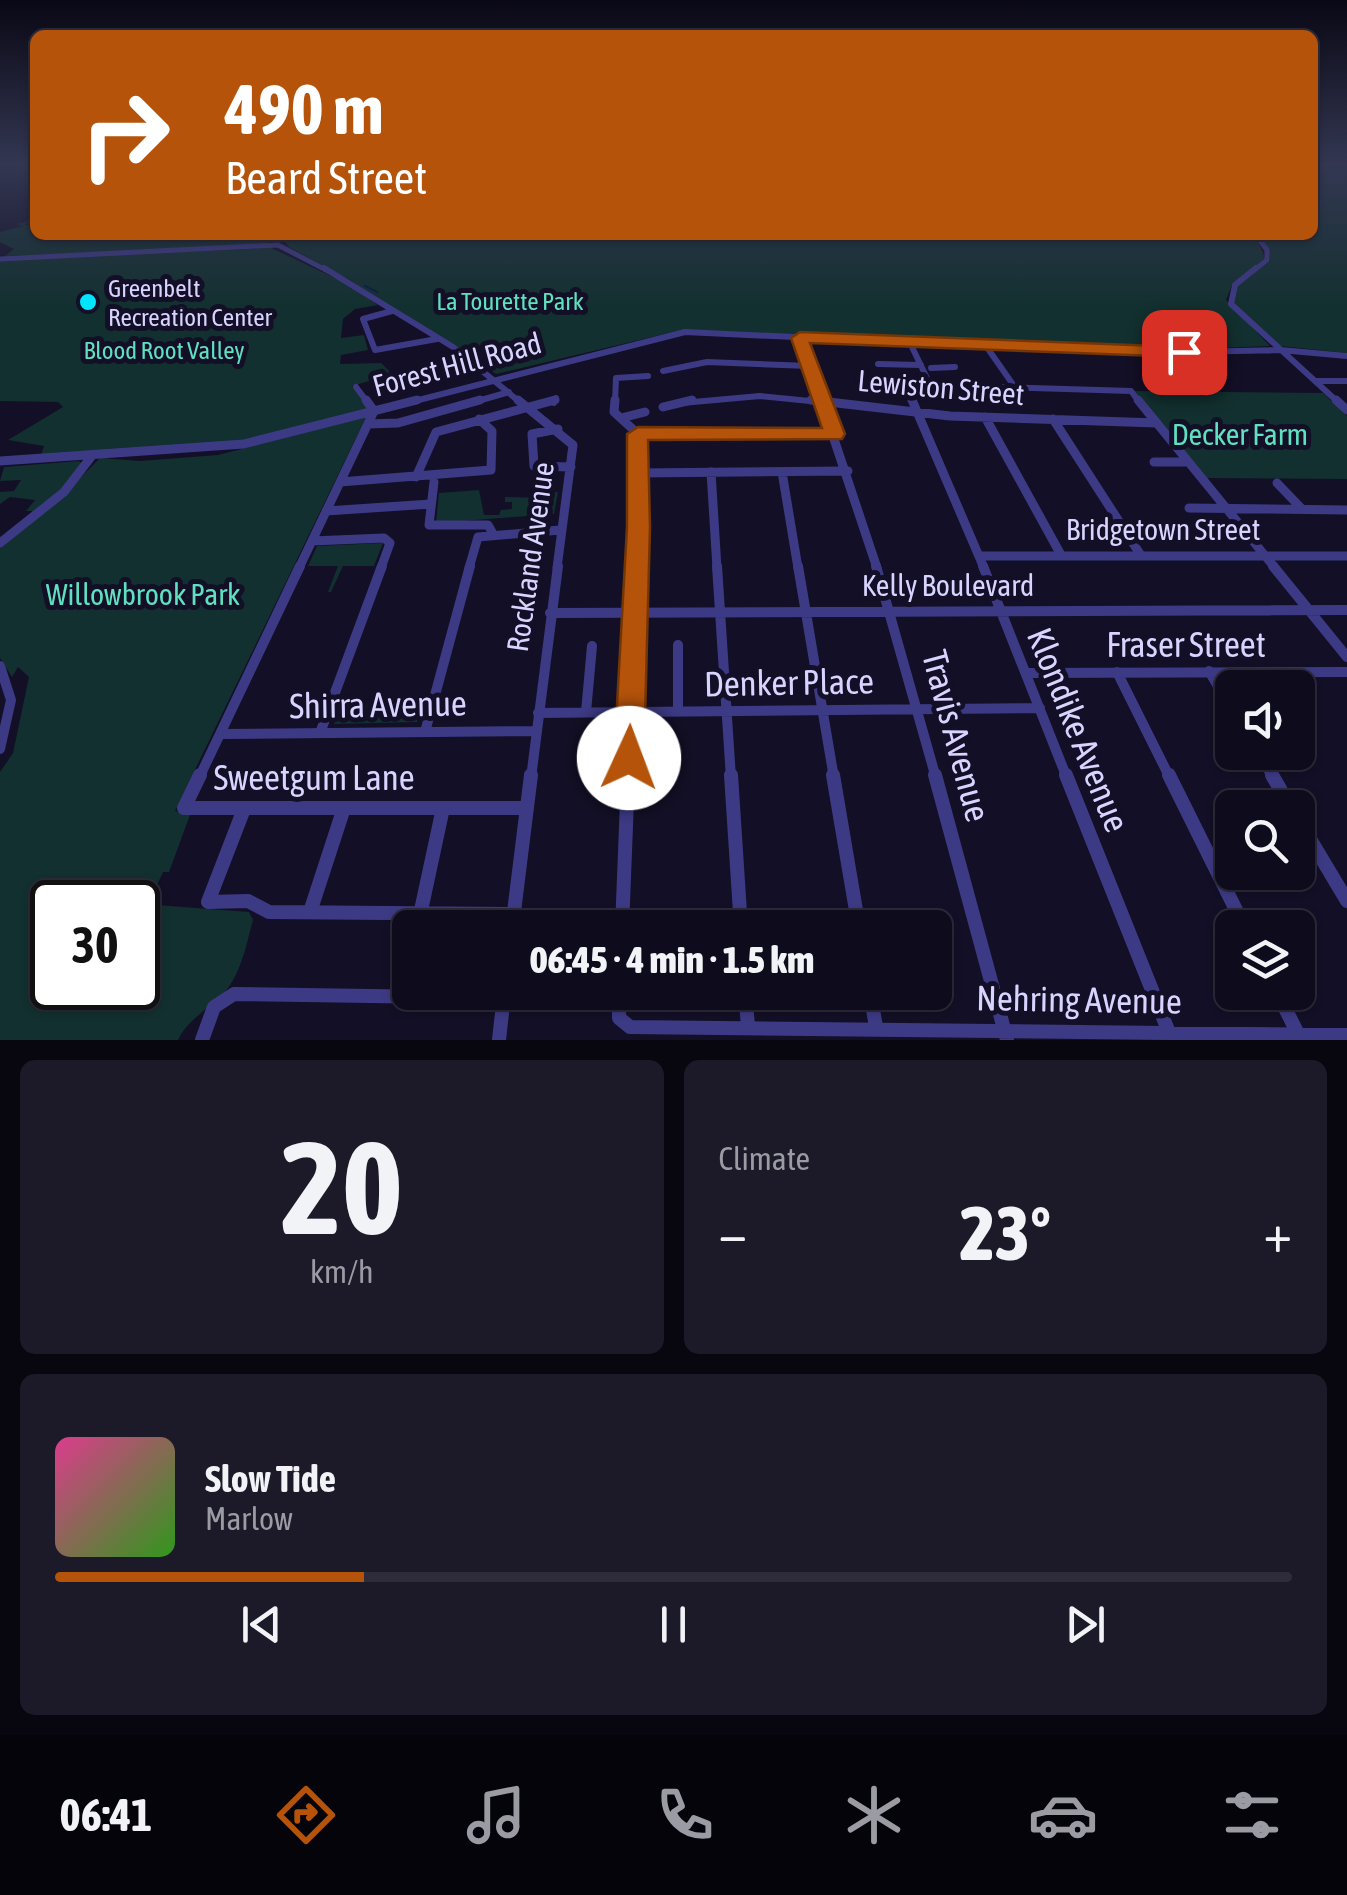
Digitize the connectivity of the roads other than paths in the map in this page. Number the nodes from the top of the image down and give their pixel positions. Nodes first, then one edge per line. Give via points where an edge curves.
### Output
1 (282, 240) edge
2 (1260, 240) edge
3 (278, 245) junction
4 (0, 258) edge
5 (392, 311) junction
6 (800, 338) junction
7 (438, 339) junction
8 (910, 343) junction
9 (986, 346) junction
10 (1281, 350) junction
11 (1347, 356) edge
12 (878, 364) dead end
13 (921, 365) junction
14 (810, 366) junction
15 (956, 367) dead end
16 (931, 368) dead end
17 (943, 368) junction
18 (663, 370) dead end
19 (648, 376) dead end
20 (491, 378) junction
21 (927, 378) dead end
22 (1316, 380) junction
23 (1347, 380) edge
24 (952, 384) junction
25 (1014, 386) junction
26 (356, 387) dead end
27 (509, 392) junction
28 (556, 398) dead end
29 (822, 398) junction
30 (526, 405) junction
31 (1345, 406) edge
32 (664, 407) dead end
33 (374, 411) junction
34 (645, 412) dead end
35 (918, 414) junction
36 (985, 417) junction
37 (478, 418) junction
38 (621, 418) junction
39 (1053, 420) junction
40 (368, 424) junction
41 (1157, 424) junction
42 (558, 430) junction
43 (638, 434) junction
44 (834, 434) junction
45 (91, 457) junction
46 (0, 461) edge
47 (1154, 462) dead end
48 (1188, 462) junction
49 (571, 467) junction
50 (710, 472) junction
51 (782, 472) junction
52 (848, 472) junction
53 (639, 473) junction
54 (416, 477) junction
55 (340, 482) junction
56 (434, 482) dead end
57 (1278, 483) dead end
58 (431, 504) junction
59 (1189, 508) dead end
60 (1227, 509) junction
61 (1302, 509) junction
62 (1347, 510) edge
63 (326, 511) junction
64 (560, 530) junction
65 (492, 532) junction
66 (312, 540) junction
67 (0, 543) edge
68 (1140, 554) junction
69 (1061, 555) junction
70 (1267, 555) junction
71 (980, 556) junction
72 (1347, 556) edge
73 (1001, 610) junction
74 (1310, 610) junction
75 (1347, 610) edge
76 (891, 611) junction
77 (720, 612) junction
78 (806, 612) junction
79 (550, 613) junction
80 (634, 613) junction
81 (678, 645) dead end
82 (592, 646) dead end
83 (1347, 657) edge
84 (0, 666) edge
85 (1118, 672) junction
86 (1209, 672) junction
87 (1347, 672) edge
88 (1026, 673) junction
89 (1215, 682) edge
90 (1040, 708) junction
91 (917, 709) junction
92 (822, 710) junction
93 (727, 711) junction
94 (586, 712) junction
95 (631, 712) junction
96 (678, 712) junction
97 (538, 713) junction
98 (536, 730) junction
99 (425, 732) junction
100 (320, 733) junction
101 (220, 734) junction
102 (0, 748) edge
103 (344, 808) junction
104 (442, 808) junction
105 (527, 808) junction
106 (244, 809) junction
107 (1315, 847) edge
108 (1347, 901) edge
109 (421, 910) edge
110 (514, 910) edge
111 (623, 910) edge
112 (740, 910) edge
113 (856, 910) edge
114 (1236, 910) edge
115 (310, 912) junction
116 (392, 913) edge
117 (392, 996) edge
118 (224, 998) joint
119 (502, 1010) edge
120 (619, 1010) edge
121 (747, 1010) edge
122 (873, 1010) edge
123 (1286, 1010) edge
124 (748, 1026) junction
125 (876, 1027) junction
126 (1005, 1034) edge
127 (1298, 1034) junction
128 (1347, 1035) edge
129 (1170, 1036) edge
130 (202, 1040) edge
131 (498, 1040) edge

1 - 3 street
2 - 10 street via 1267,260 1235,284 1229,298
3 - 4 street
3 - 5 street, Rockland Avenue
5 - 7 street, Rockland Avenue
5 - 7 street via 363,319 376,350
6 - 8 street, Forest Hill Road
6 - 14 street, Travis Avenue
6 - 20 street, Forest Hill Road via 677,333
7 - 20 street, Rockland Avenue
8 - 9 street, Forest Hill Road
8 - 13 street
9 - 10 street, Forest Hill Road
9 - 25 street
10 - 11 street, Forest Hill Road
10 - 22 street
12 - 13 street
13 - 21 street
14 - 18 street via 708,362
14 - 29 street, Travis Avenue
15 - 17 street
16 - 17 street
17 - 24 street
19 - 38 street via 616,378 614,412
20 - 27 street, Rockland Avenue
20 - 33 street, Forest Hill Road
22 - 23 street
22 - 31 street
24 - 25 street
24 - 35 street, Klondike Avenue via 904,387
25 - 41 street via 1130,391
26 - 33 street
27 - 30 street, Rockland Avenue
27 - 40 street via 398,423
28 - 30 street
29 - 32 street, Lewiston Street via 722,393
29 - 35 street, Lewiston Street
29 - 44 street, Travis Avenue
30 - 37 street
30 - 42 street, Rockland Avenue
33 - 40 street
33 - 45 street, Forest Hill Road via 244,444
34 - 38 street
35 - 36 street, Lewiston Street
35 - 71 street, Klondike Avenue
36 - 39 street, Lewiston Street
36 - 69 street
37 - 54 street via 434,434
37 - 54 street via 492,431 491,470
38 - 43 street
39 - 41 street, Lewiston Street
39 - 68 street
40 - 55 street
41 - 48 street
42 - 49 street, Rockland Avenue via 572,442
42 - 49 street via 532,434 534,466
43 - 44 street
43 - 53 street
44 - 52 street, Travis Avenue
45 - 46 street, Forest Hill Road
45 - 67 street via 64,492
47 - 48 street
48 - 60 street
49 - 64 street, Rockland Avenue
50 - 51 street
50 - 53 street
50 - 77 street
51 - 52 street
51 - 78 street
52 - 76 street, Travis Avenue
53 - 80 street
54 - 55 street
55 - 63 street
56 - 58 street
57 - 61 street
58 - 63 street
58 - 65 street via 431,526 488,524
59 - 60 street
60 - 61 street
60 - 70 street
61 - 62 street
63 - 66 street
64 - 65 street
64 - 79 street, Rockland Avenue
65 - 99 street via 478,537
66 - 100 street via 390,542
66 - 101 street
68 - 69 street, Bridgetown Street
68 - 70 street, Bridgetown Street
69 - 71 street, Bridgetown Street
70 - 72 street, Bridgetown Street
70 - 74 street
71 - 73 street, Klondike Avenue
73 - 74 street, Kelly Boulevard
73 - 76 street, Kelly Boulevard
73 - 88 street, Klondike Avenue
74 - 75 street, Kelly Boulevard
74 - 83 street
76 - 78 street, Kelly Boulevard
76 - 91 street, Travis Avenue
77 - 78 street, Kelly Boulevard
77 - 80 street, Kelly Boulevard
77 - 93 street
78 - 92 street
79 - 80 street, Kelly Boulevard
79 - 97 street, Rockland Avenue
80 - 95 street
81 - 96 street
82 - 94 street
84 - 102 street via 11,700
85 - 86 street, Fraser Street
85 - 88 street, Fraser Street
85 - 114 street
86 - 87 street, Fraser Street
86 - 89 street
88 - 90 street, Klondike Avenue
90 - 91 street, Denker Place
90 - 129 street, Klondike Avenue
91 - 92 street, Denker Place
91 - 126 street, Travis Avenue
92 - 93 street, Denker Place
92 - 113 street
93 - 96 street, Denker Place
93 - 112 street
94 - 95 street, Denker Place
94 - 97 street, Denker Place
95 - 96 street, Denker Place
95 - 111 street
97 - 98 street, Rockland Avenue
98 - 99 street, Shirra Avenue
98 - 105 street, Rockland Avenue
99 - 100 street, Shirra Avenue
100 - 101 street, Shirra Avenue
101 - 106 street, Sweetgum Lane via 184,808
103 - 104 street, Sweetgum Lane
103 - 106 street, Sweetgum Lane
103 - 115 street
104 - 105 street, Sweetgum Lane
104 - 109 street
105 - 110 street, Rockland Avenue
106 - 115 street via 208,902
107 - 108 street
115 - 116 street
117 - 118 street
118 - 130 street via 213,1008
119 - 131 street
120 - 124 street, Nehring Avenue via 630,1026
121 - 124 street
122 - 125 street
123 - 127 street
124 - 125 street, Nehring Avenue
125 - 126 street, Nehring Avenue
126 - 129 street, Nehring Avenue
127 - 128 street, Nehring Avenue
127 - 129 street, Nehring Avenue

